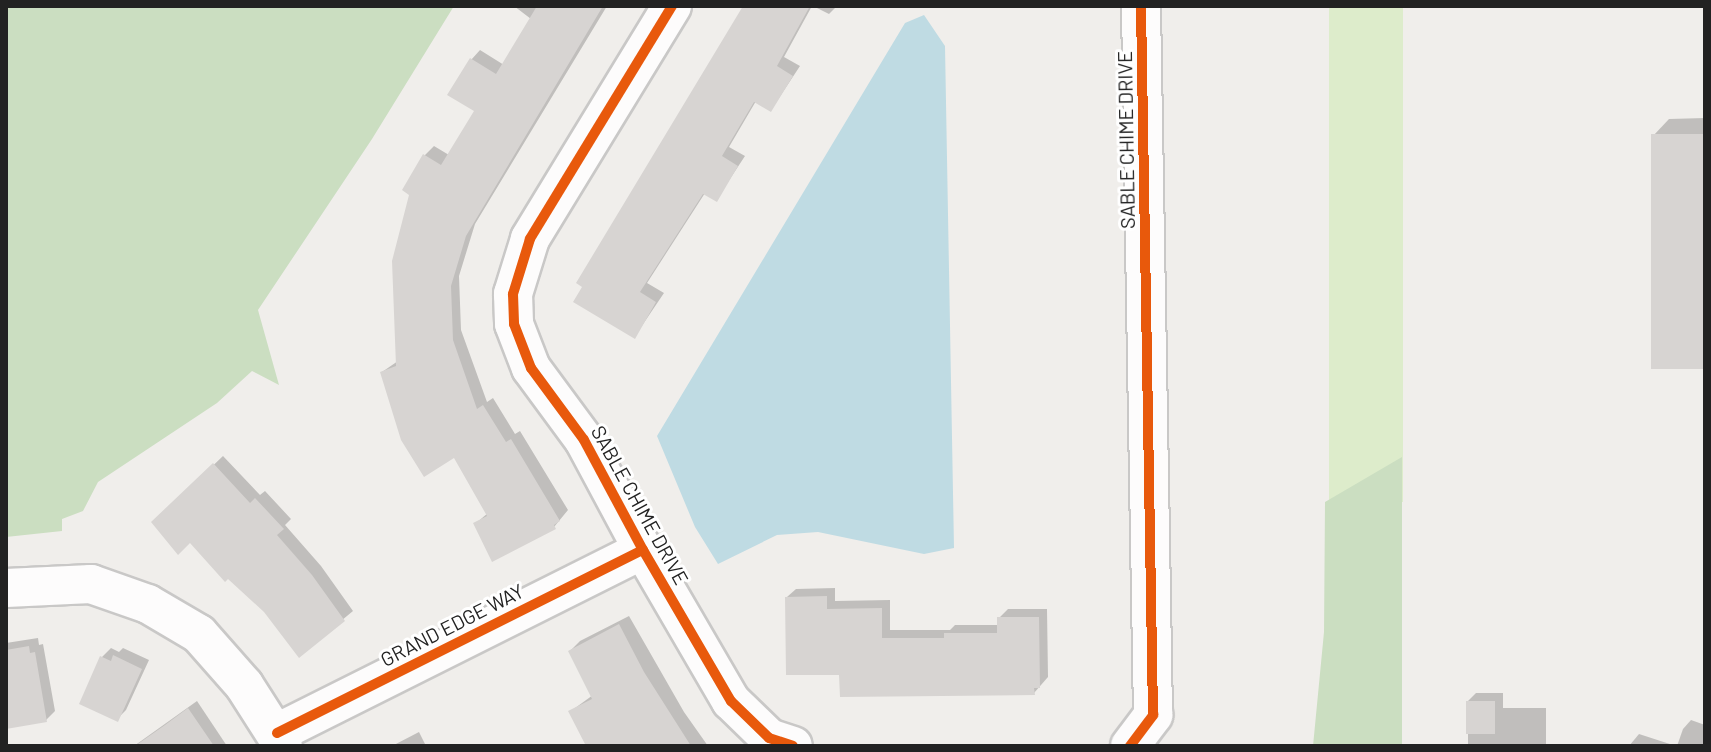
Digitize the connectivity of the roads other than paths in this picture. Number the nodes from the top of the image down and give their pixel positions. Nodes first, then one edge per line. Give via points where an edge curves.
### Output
1 (672, 6) edge
2 (1141, 6) edge
3 (643, 550) junction
4 (6, 588) edge
5 (280, 740) edge
6 (793, 746) edge
7 (1130, 746) edge

1 - 3 street, SABLE CHIME DRIVE via 530,239 513,294 514,324 531,368 584,440
2 - 7 street, SABLE CHIME DRIVE via 1153,715
3 - 5 street, GRAND EDGE WAY
3 - 6 street, SABLE CHIME DRIVE via 731,701 769,738
4 - 5 street via 91,584 148,604 199,634 244,685

